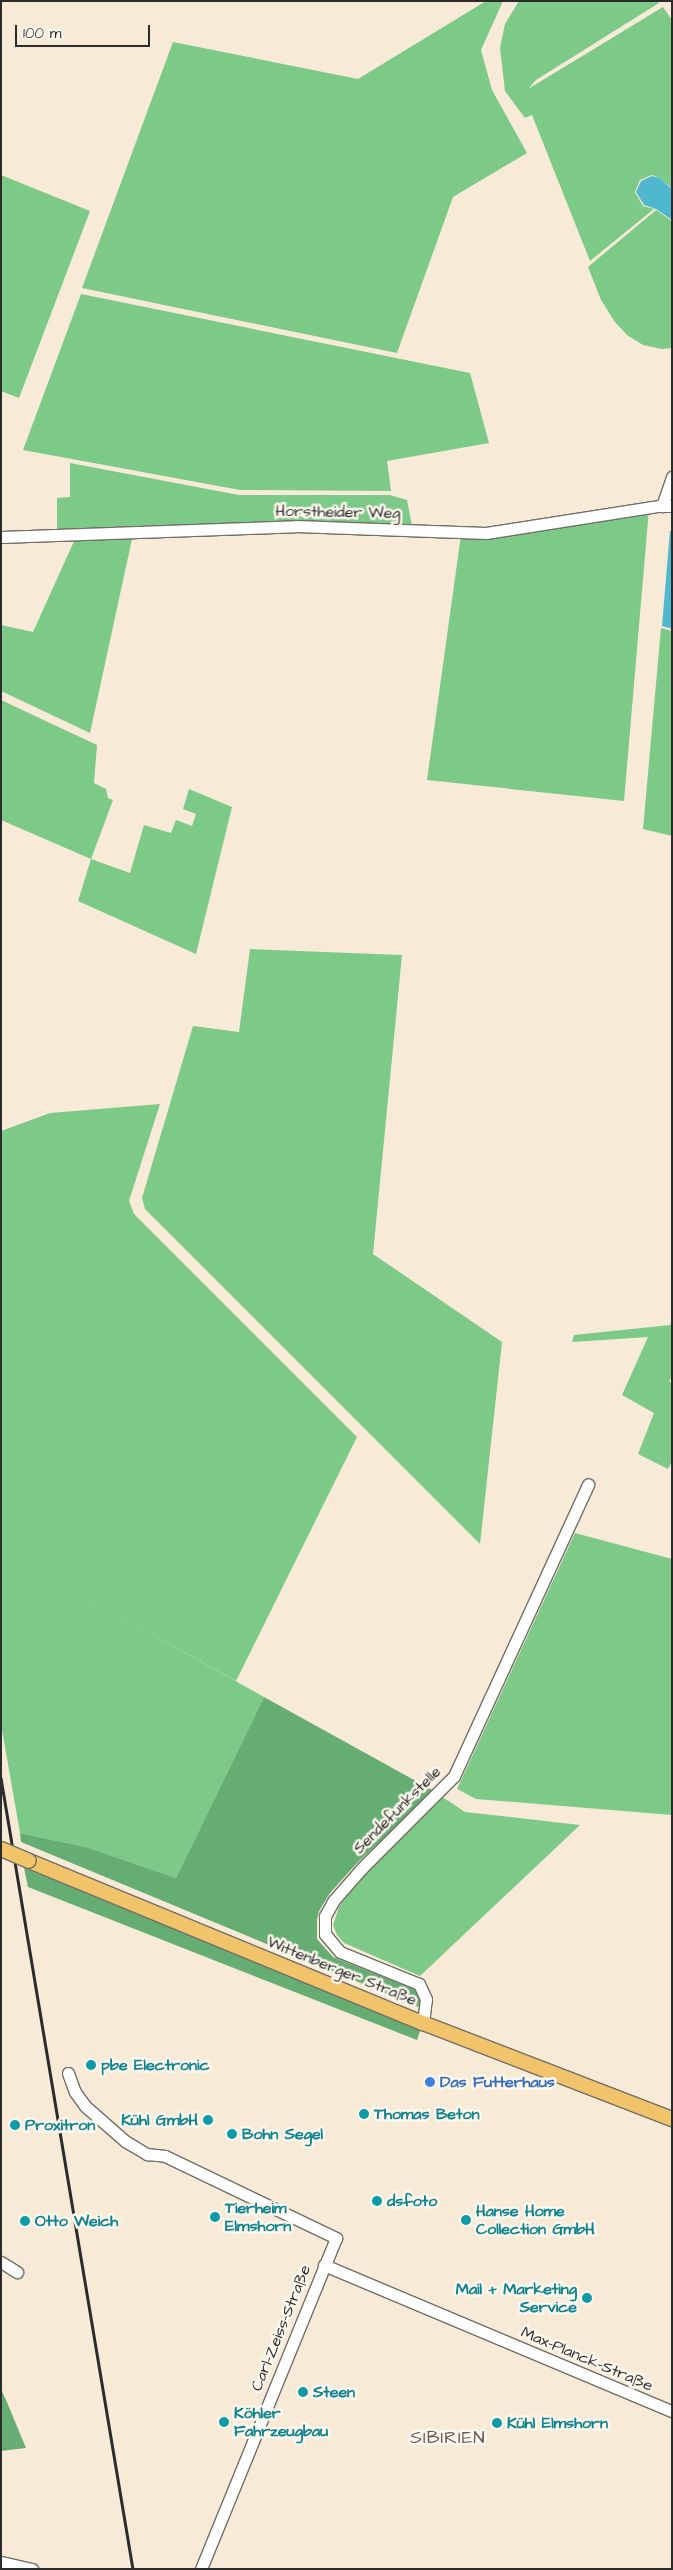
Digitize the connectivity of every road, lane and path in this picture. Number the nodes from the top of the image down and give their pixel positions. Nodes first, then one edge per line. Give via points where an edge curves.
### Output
1 (672, 477) edge
2 (667, 506) edge
3 (1, 537) edge
4 (588, 1484) dead end
5 (1, 1849) edge
6 (422, 2024) junction
7 (68, 2073) dead end
8 (672, 2119) edge
9 (1, 2262) edge
10 (324, 2266) junction
11 (18, 2272) dead end
12 (672, 2411) edge
13 (1, 2562) edge
14 (32, 2569) edge
15 (201, 2569) edge

1 - 2 street
2 - 3 street, Horstheider Weg via 486,533 296,526
4 - 6 street, Sendefunkstelle via 454,1776 362,1868 334,1900 325,1916 325,1934 340,1952 419,1984 426,1999
5 - 6 main road, Wittenberger Straße, bridge
6 - 8 main road, Wittenberger Straße
7 - 10 street, Carl-Zeiss-Straße via 85,2106 125,2141 147,2154 165,2156 336,2238
9 - 11 street
10 - 12 street, Max-Planck-Straße
10 - 15 street, Carl-Zeiss-Straße
13 - 14 street

